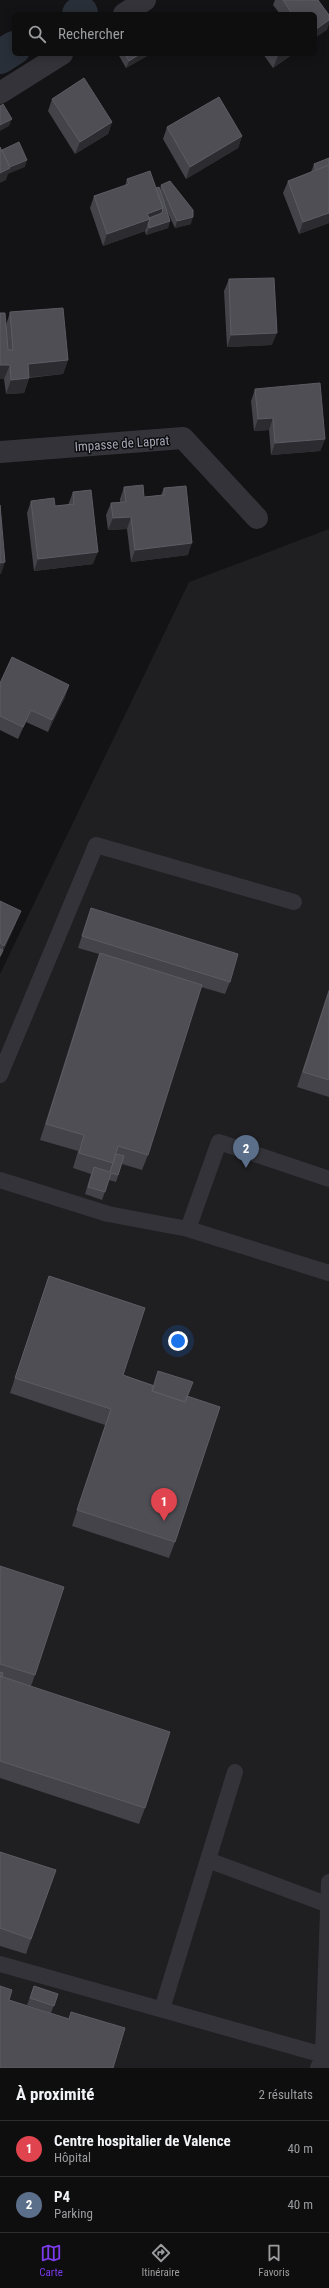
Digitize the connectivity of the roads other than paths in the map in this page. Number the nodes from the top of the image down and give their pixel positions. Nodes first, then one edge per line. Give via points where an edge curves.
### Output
1 (145, 0) edge
2 (127, 12) edge
3 (59, 56) edge
4 (0, 93) edge
5 (0, 452) edge
6 (257, 518) dead end
7 (294, 902) dead end
8 (0, 1075) edge
9 (329, 1179) edge
10 (0, 1180) edge
11 (188, 1229) junction
12 (329, 1273) edge
13 (235, 1772) dead end
14 (208, 1860) junction
15 (329, 1882) edge
16 (328, 1905) edge
17 (0, 1964) edge
18 (162, 2009) junction
19 (323, 2061) edge

1 - 2 street
3 - 4 street
5 - 6 street, Impasse de Laprat via 183,438
7 - 8 lane via 96,844
9 - 11 lane via 218,1142
10 - 11 lane via 108,1214
11 - 12 lane
13 - 14 lane
14 - 16 lane
14 - 18 lane
15 - 16 lane
16 - 19 lane
17 - 18 lane
18 - 19 lane

